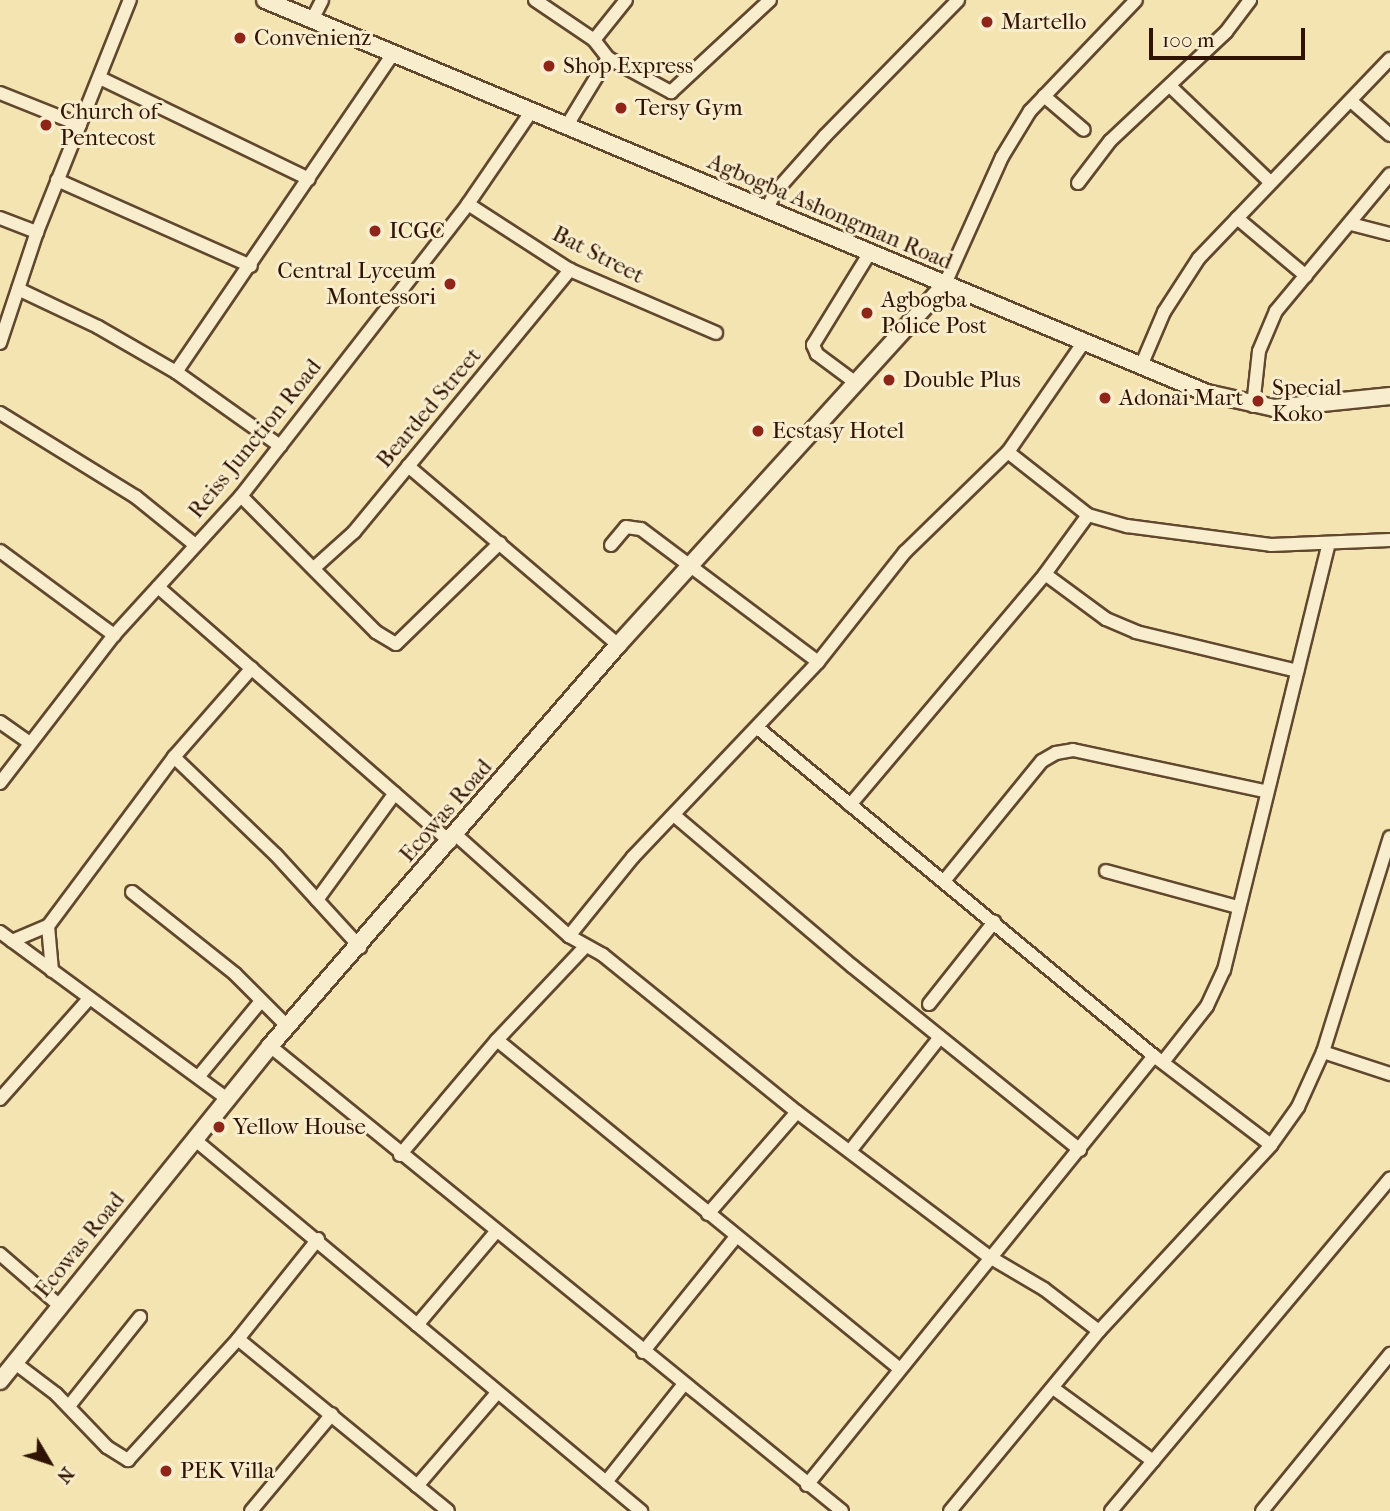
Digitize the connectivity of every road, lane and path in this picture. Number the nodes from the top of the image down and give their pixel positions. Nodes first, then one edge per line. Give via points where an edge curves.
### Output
1 (130, 0) edge
2 (264, 0) edge
3 (322, 0) edge
4 (535, 0) edge
5 (626, 0) edge
6 (770, 0) edge
7 (958, 0) edge
8 (1136, 0) edge
9 (1250, 0) edge
10 (312, 20) junction
11 (594, 40) junction
12 (393, 54) junction
13 (608, 58) junction
14 (1390, 59) edge
15 (100, 78) junction
16 (1170, 86) junction
17 (0, 93) edge
18 (1044, 96) junction
19 (1352, 102) junction
20 (531, 112) junction
21 (80, 125) junction
22 (566, 127) junction
23 (1084, 130) dead end
24 (1390, 135) edge
25 (1390, 174) edge
26 (309, 178) junction
27 (57, 180) junction
28 (1270, 182) junction
29 (1078, 183) dead end
30 (468, 204) junction
31 (765, 210) junction
32 (0, 218) edge
33 (1237, 218) junction
34 (1351, 224) junction
35 (37, 232) junction
36 (1390, 234) edge
37 (869, 254) junction
38 (251, 266) junction
39 (570, 270) junction
40 (1306, 275) junction
41 (944, 286) junction
42 (18, 289) junction
43 (716, 333) dead end
44 (1084, 342) junction
45 (0, 343) edge
46 (1141, 366) junction
47 (176, 372) junction
48 (856, 383) junction
49 (1390, 396) edge
50 (1253, 406) junction
51 (0, 413) edge
52 (280, 446) junction
53 (1008, 452) junction
54 (408, 466) junction
55 (241, 496) junction
56 (1088, 515) junction
57 (1390, 540) edge
58 (500, 543) junction
59 (194, 544) junction
60 (611, 545) dead end
61 (1328, 546) junction
62 (0, 551) edge
63 (691, 565) junction
64 (314, 568) junction
65 (1045, 574) junction
66 (158, 587) junction
67 (114, 635) junction
68 (618, 645) junction
69 (818, 662) junction
70 (252, 668) junction
71 (1297, 671) junction
72 (0, 722) edge
73 (759, 729) junction
74 (29, 742) junction
75 (174, 757) junction
76 (0, 783) edge
77 (1265, 791) junction
78 (396, 793) junction
79 (850, 805) junction
80 (675, 816) junction
81 (1390, 838) edge
82 (453, 839) junction
83 (1106, 871) dead end
84 (944, 881) junction
85 (132, 892) dead end
86 (317, 900) junction
87 (1238, 907) junction
88 (994, 922) junction
89 (48, 926) junction
90 (0, 932) edge
91 (569, 936) junction
92 (12, 941) junction
93 (586, 946) junction
94 (360, 947) junction
95 (52, 971) junction
96 (88, 1000) junction
97 (261, 1001) junction
98 (929, 1004) dead end
99 (288, 1027) junction
100 (940, 1037) junction
101 (498, 1040) junction
102 (270, 1046) junction
103 (1323, 1052) junction
104 (1158, 1059) junction
105 (1390, 1073) edge
106 (199, 1076) junction
107 (226, 1098) junction
108 (0, 1099) edge
109 (797, 1112) junction
110 (194, 1139) junction
111 (1271, 1145) junction
112 (1080, 1150) junction
113 (850, 1151) junction
114 (400, 1154) junction
115 (1390, 1178) edge
116 (708, 1214) junction
117 (496, 1232) junction
118 (735, 1237) junction
119 (318, 1239) junction
120 (0, 1254) edge
121 (988, 1256) junction
122 (60, 1306) junction
123 (140, 1317) dead end
124 (417, 1325) junction
125 (1099, 1331) junction
126 (238, 1339) junction
127 (643, 1352) junction
128 (1390, 1354) edge
129 (15, 1363) junction
130 (900, 1368) junction
131 (0, 1381) edge
132 (684, 1384) junction
133 (1053, 1388) junction
134 (497, 1393) junction
135 (69, 1406) junction
136 (332, 1414) junction
137 (1153, 1461) junction
138 (606, 1482) junction
139 (807, 1485) junction
140 (417, 1486) junction
141 (257, 1509) edge
142 (448, 1511) edge
143 (641, 1511) edge
144 (842, 1511) edge
145 (950, 1511) edge
146 (1111, 1511) edge
147 (1262, 1511) edge

1 - 15 street
2 - 10 street, Agbogba Ashongman Road
3 - 10 street
4 - 11 street
5 - 11 street
6 - 13 street via 671,93
7 - 31 street via 825,136
8 - 18 street
9 - 16 street via 1226,32
10 - 12 street, Agbogba Ashongman Road
11 - 13 street
12 - 20 street, Agbogba Ashongman Road
12 - 26 street
13 - 22 street
14 - 19 street
15 - 21 street
15 - 26 street
16 - 28 street
16 - 29 street via 1110,141
17 - 21 street
18 - 23 street
18 - 41 street via 1002,157
19 - 24 street
19 - 28 street
20 - 22 street, Agbogba Ashongman Road
20 - 30 street, Reiss Junction Road
21 - 27 street
22 - 31 street, Agbogba Ashongman Road
25 - 34 street
26 - 38 street
27 - 35 street
27 - 38 street
28 - 33 street
30 - 39 street, Bat Street
30 - 52 street, Reiss Junction Road
31 - 37 street, Agbogba Ashongman Road
32 - 35 street
33 - 40 street
33 - 46 street via 1199,258 1164,312
34 - 36 street
34 - 40 street
35 - 42 street
37 - 41 street, Agbogba Ashongman Road
37 - 48 street via 813,345 817,354
38 - 47 street
39 - 43 street, Bat Street
39 - 54 street, Bearded Street
40 - 50 street via 1265,330
41 - 44 street, Agbogba Ashongman Road
41 - 48 street, Ecowas Road
42 - 45 street
42 - 47 street via 98,327
44 - 46 street, Agbogba Ashongman Road
44 - 53 street
46 - 50 street, Agbogba Ashongman Road
47 - 52 street
48 - 63 street, Ecowas Road
49 - 50 street, Agbogba Ashongman Road via 1306,407
51 - 59 street via 136,496
52 - 55 street, Reiss Junction Road
53 - 56 street
53 - 69 street via 905,552
54 - 58 street
54 - 64 street, Bearded Street via 342,545
55 - 59 street, Reiss Junction Road
55 - 64 street
56 - 61 street via 1127,526
56 - 65 street
57 - 61 street
58 - 64 street via 396,644 376,632
58 - 68 street
59 - 66 street, Reiss Junction Road
60 - 63 street via 632,526
61 - 71 street
62 - 67 street
63 - 68 street, Ecowas Road
63 - 69 street
65 - 71 street via 1106,619 1136,632
65 - 79 street
66 - 67 street, Reiss Junction Road
66 - 70 street
67 - 74 street, Reiss Junction Road
68 - 82 street, Ecowas Road
69 - 73 street
70 - 75 street
70 - 78 street
71 - 77 street
72 - 74 street
73 - 79 street
73 - 80 street
74 - 76 street, Reiss Junction Road
75 - 86 street
75 - 89 street
77 - 84 street via 1073,750 1056,753 1042,761
77 - 87 street
78 - 82 street
78 - 86 street
79 - 84 street
80 - 91 street via 633,858
80 - 100 street
81 - 103 street
82 - 91 street
82 - 94 street, Ecowas Road
83 - 87 street
84 - 88 street
85 - 97 street via 235,974
86 - 94 street
87 - 104 street via 1218,988
88 - 98 street
88 - 104 street
89 - 92 street
89 - 95 street
90 - 92 street
91 - 93 street
92 - 95 street
93 - 101 street
93 - 109 street
94 - 99 street, Ecowas Road
95 - 96 street
96 - 106 street
96 - 108 street
97 - 99 street
97 - 106 street
99 - 102 street, Ecowas Road
100 - 112 street
100 - 113 street
101 - 114 street
101 - 116 street
102 - 107 street, Ecowas Road
102 - 114 street
103 - 105 street
103 - 111 street via 1298,1107
104 - 111 street
104 - 112 street
106 - 107 street
107 - 110 street, Ecowas Road
109 - 113 street
109 - 116 street
110 - 119 street
110 - 122 street, Ecowas Road
111 - 125 street
112 - 121 street
113 - 121 street
114 - 117 street
115 - 137 street
116 - 118 street
117 - 124 street
117 - 127 street
118 - 127 street
118 - 130 street
119 - 124 street
119 - 126 street
120 - 122 street
121 - 125 street
121 - 130 street
122 - 129 street, Ecowas Road
123 - 135 street
124 - 134 street
125 - 133 street
126 - 135 street via 128,1460 107,1447
126 - 136 street
127 - 132 street
128 - 147 street
129 - 131 street, Ecowas Road
129 - 135 street
130 - 139 street
132 - 138 street
132 - 139 street
133 - 137 street
133 - 145 street
134 - 138 street
134 - 140 street
136 - 140 street
136 - 141 street
137 - 146 street
138 - 143 street
139 - 144 street
140 - 142 street

